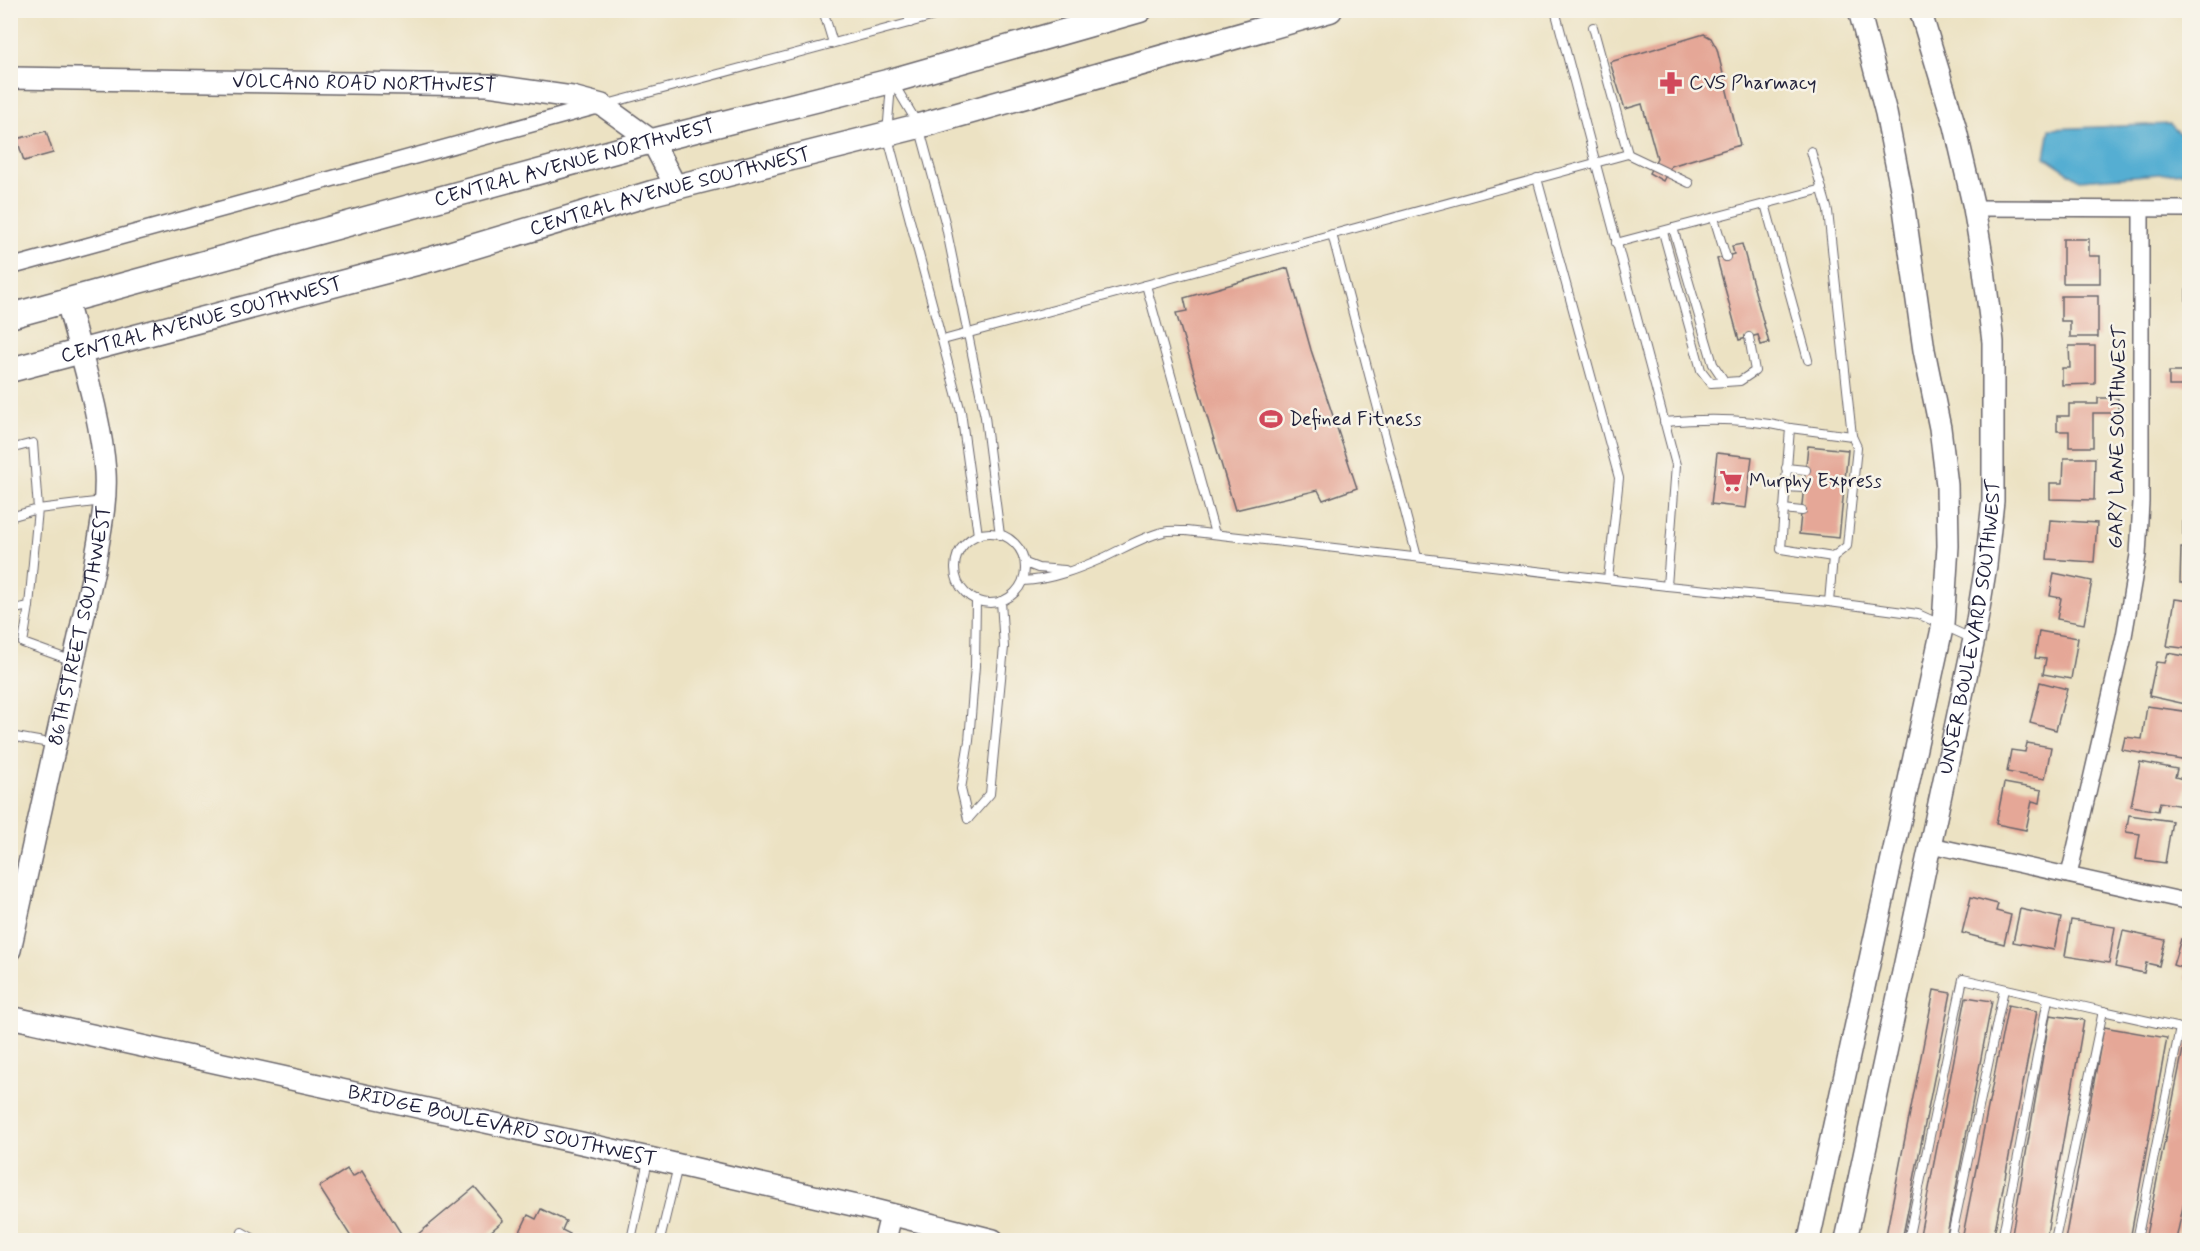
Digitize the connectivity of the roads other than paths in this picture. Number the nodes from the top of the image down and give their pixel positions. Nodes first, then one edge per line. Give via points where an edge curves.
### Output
1 (823, 10) edge
2 (907, 10) edge
3 (957, 10) edge
4 (1140, 10) edge
5 (1554, 10) edge
6 (1859, 10) edge
7 (1920, 10) edge
8 (1320, 12) edge
9 (910, 23) junction
10 (1593, 27) dead end
11 (833, 43) junction
12 (10, 78) edge
13 (891, 81) junction
14 (602, 105) junction
15 (919, 126) junction
16 (887, 134) junction
17 (652, 141) junction
18 (1811, 151) dead end
19 (1628, 154) junction
20 (1595, 162) junction
21 (1537, 178) junction
22 (1689, 183) dead end
23 (676, 187) junction
24 (1822, 189) junction
25 (1765, 204) junction
26 (1974, 208) junction
27 (2141, 209) junction
28 (2190, 209) edge
29 (1714, 218) junction
30 (1673, 228) junction
31 (1663, 232) junction
32 (1332, 234) junction
33 (1616, 243) junction
34 (1726, 257) dead end
35 (10, 267) edge
36 (1146, 285) junction
37 (67, 301) junction
38 (10, 316) edge
39 (968, 333) junction
40 (1749, 337) dead end
41 (943, 340) junction
42 (80, 351) junction
43 (1808, 360) dead end
44 (10, 370) edge
45 (1725, 382) junction
46 (1664, 422) junction
47 (1791, 428) junction
48 (1851, 436) junction
49 (10, 449) edge
50 (1786, 468) junction
51 (1806, 470) dead end
52 (1846, 473) dead end
53 (1855, 473) junction
54 (1785, 487) junction
55 (1804, 489) dead end
56 (1844, 493) dead end
57 (1853, 493) junction
58 (104, 501) junction
59 (38, 509) junction
60 (1783, 509) junction
61 (1802, 511) dead end
62 (1842, 514) dead end
63 (1851, 515) junction
64 (10, 517) edge
65 (1000, 534) junction
66 (1215, 534) junction
67 (978, 535) junction
68 (1417, 557) junction
69 (1833, 557) junction
70 (1025, 563) junction
71 (1070, 570) junction
72 (1608, 579) junction
73 (1023, 581) junction
74 (1667, 586) junction
75 (976, 600) junction
76 (1001, 601) junction
77 (1829, 602) junction
78 (29, 606) junction
79 (10, 610) edge
80 (1942, 624) junction
81 (1974, 639) junction
82 (75, 661) junction
83 (10, 736) edge
84 (56, 745) junction
85 (1931, 845) junction
86 (2069, 875) junction
87 (2190, 902) edge
88 (12, 940) edge
89 (2004, 989) junction
90 (2048, 999) junction
91 (2103, 1011) junction
92 (10, 1017) edge
93 (2180, 1028) junction
94 (2190, 1031) edge
95 (649, 1158) junction
96 (678, 1165) junction
97 (891, 1215) junction
98 (240, 1240) edge
99 (256, 1240) edge
100 (631, 1240) edge
101 (660, 1240) edge
102 (885, 1240) edge
103 (993, 1240) edge
104 (1809, 1240) edge
105 (1846, 1240) edge
106 (1908, 1240) edge
107 (1951, 1240) edge
108 (2002, 1240) edge
109 (2055, 1240) edge
110 (2137, 1240) edge

1 - 11 lane
2 - 9 lane
3 - 9 lane
4 - 13 main road, CENTRAL AVENUE NORTHWEST
5 - 20 lane
6 - 80 main road, UNSER BOULEVARD SOUTHWEST via 1902,194 1924,350 1940,428 1947,485 1948,546
7 - 26 main road, UNSER BOULEVARD SOUTHWEST via 1955,126
8 - 15 main road, CENTRAL AVENUE SOUTHWEST
9 - 11 lane
10 - 19 lane
11 - 14 lane
12 - 14 main road, VOLCANO ROAD NORTHWEST via 488,85
13 - 15 lane
13 - 16 lane
13 - 17 main road, CENTRAL AVENUE NORTHWEST
14 - 17 main road, VOLCANO ROAD NORTHWEST
14 - 35 street
15 - 16 main road, CENTRAL AVENUE SOUTHWEST
15 - 39 lane via 945,222
16 - 23 main road, CENTRAL AVENUE SOUTHWEST
16 - 41 lane
17 - 23 main road, VOLCANO ROAD NORTHWEST
17 - 37 main road, CENTRAL AVENUE NORTHWEST
18 - 24 lane
19 - 20 lane
19 - 22 lane
20 - 21 lane
20 - 33 lane
21 - 32 lane
21 - 72 lane via 1620,478
23 - 42 main road, CENTRAL AVENUE SOUTHWEST via 432,259
24 - 25 lane
24 - 48 lane via 1828,211
25 - 29 lane
25 - 43 lane
26 - 27 street
26 - 81 main road, UNSER BOULEVARD SOUTHWEST via 1993,342 1994,439 1993,501
27 - 28 street
27 - 86 street, GARY LANE SOUTHWEST via 2138,555 2124,636
29 - 30 lane
29 - 34 lane
30 - 31 lane
30 - 45 lane via 1713,364
31 - 33 lane
31 - 45 lane via 1701,370 1711,383
32 - 36 lane
32 - 68 lane
33 - 46 lane
36 - 39 lane
36 - 66 lane
37 - 38 main road, CENTRAL AVENUE NORTHWEST
37 - 42 main road, 86TH STREET SOUTHWEST
39 - 41 lane
39 - 65 lane via 985,417
40 - 45 lane via 1755,371 1740,381
41 - 67 lane via 960,412
42 - 44 main road, CENTRAL AVENUE SOUTHWEST
42 - 58 main road, 86TH STREET SOUTHWEST via 100,434
46 - 47 lane via 1708,418
46 - 74 lane via 1676,465
47 - 48 lane
47 - 50 lane
48 - 53 lane via 1857,447
49 - 59 lane via 33,443
50 - 51 lane
50 - 54 lane
52 - 53 lane
53 - 57 lane
54 - 55 lane
54 - 60 lane
56 - 57 lane
57 - 63 lane
58 - 59 lane
58 - 82 main road, 86TH STREET SOUTHWEST
59 - 64 lane
59 - 78 lane
60 - 61 lane
60 - 69 lane via 1781,549
62 - 63 lane
63 - 69 lane via 1847,546
65 - 67 lane
65 - 70 lane via 1017,545
66 - 68 lane
66 - 71 lane via 1165,531
67 - 75 lane via 967,541 955,561 959,585
68 - 72 lane
69 - 77 lane
70 - 71 lane
70 - 73 lane
71 - 73 lane
72 - 74 lane
73 - 76 lane via 1010,597
74 - 77 lane
75 - 76 lane
75 - 76 lane via 975,666 961,789 968,819 990,794 1004,647
77 - 80 lane via 1918,614
78 - 79 lane
78 - 82 lane via 23,643
80 - 81 lane
80 - 104 main road, UNSER BOULEVARD SOUTHWEST
81 - 85 main road, UNSER BOULEVARD SOUTHWEST
82 - 84 main road, 86TH STREET SOUTHWEST
83 - 84 lane
84 - 88 main road, 86TH STREET SOUTHWEST
85 - 86 street
85 - 105 main road, UNSER BOULEVARD SOUTHWEST
86 - 87 street
89 - 90 lane
89 - 106 lane via 1963,979
89 - 107 lane
90 - 91 lane
90 - 108 lane
91 - 93 lane
91 - 109 lane
92 - 95 main road, BRIDGE BOULEVARD SOUTHWEST
93 - 94 lane
93 - 110 lane
95 - 96 main road, BRIDGE BOULEVARD SOUTHWEST
95 - 100 lane
96 - 97 main road, BRIDGE BOULEVARD SOUTHWEST
96 - 101 lane
97 - 102 main road
97 - 103 main road, BRIDGE BOULEVARD SOUTHWEST
98 - 99 lane via 242,1232

